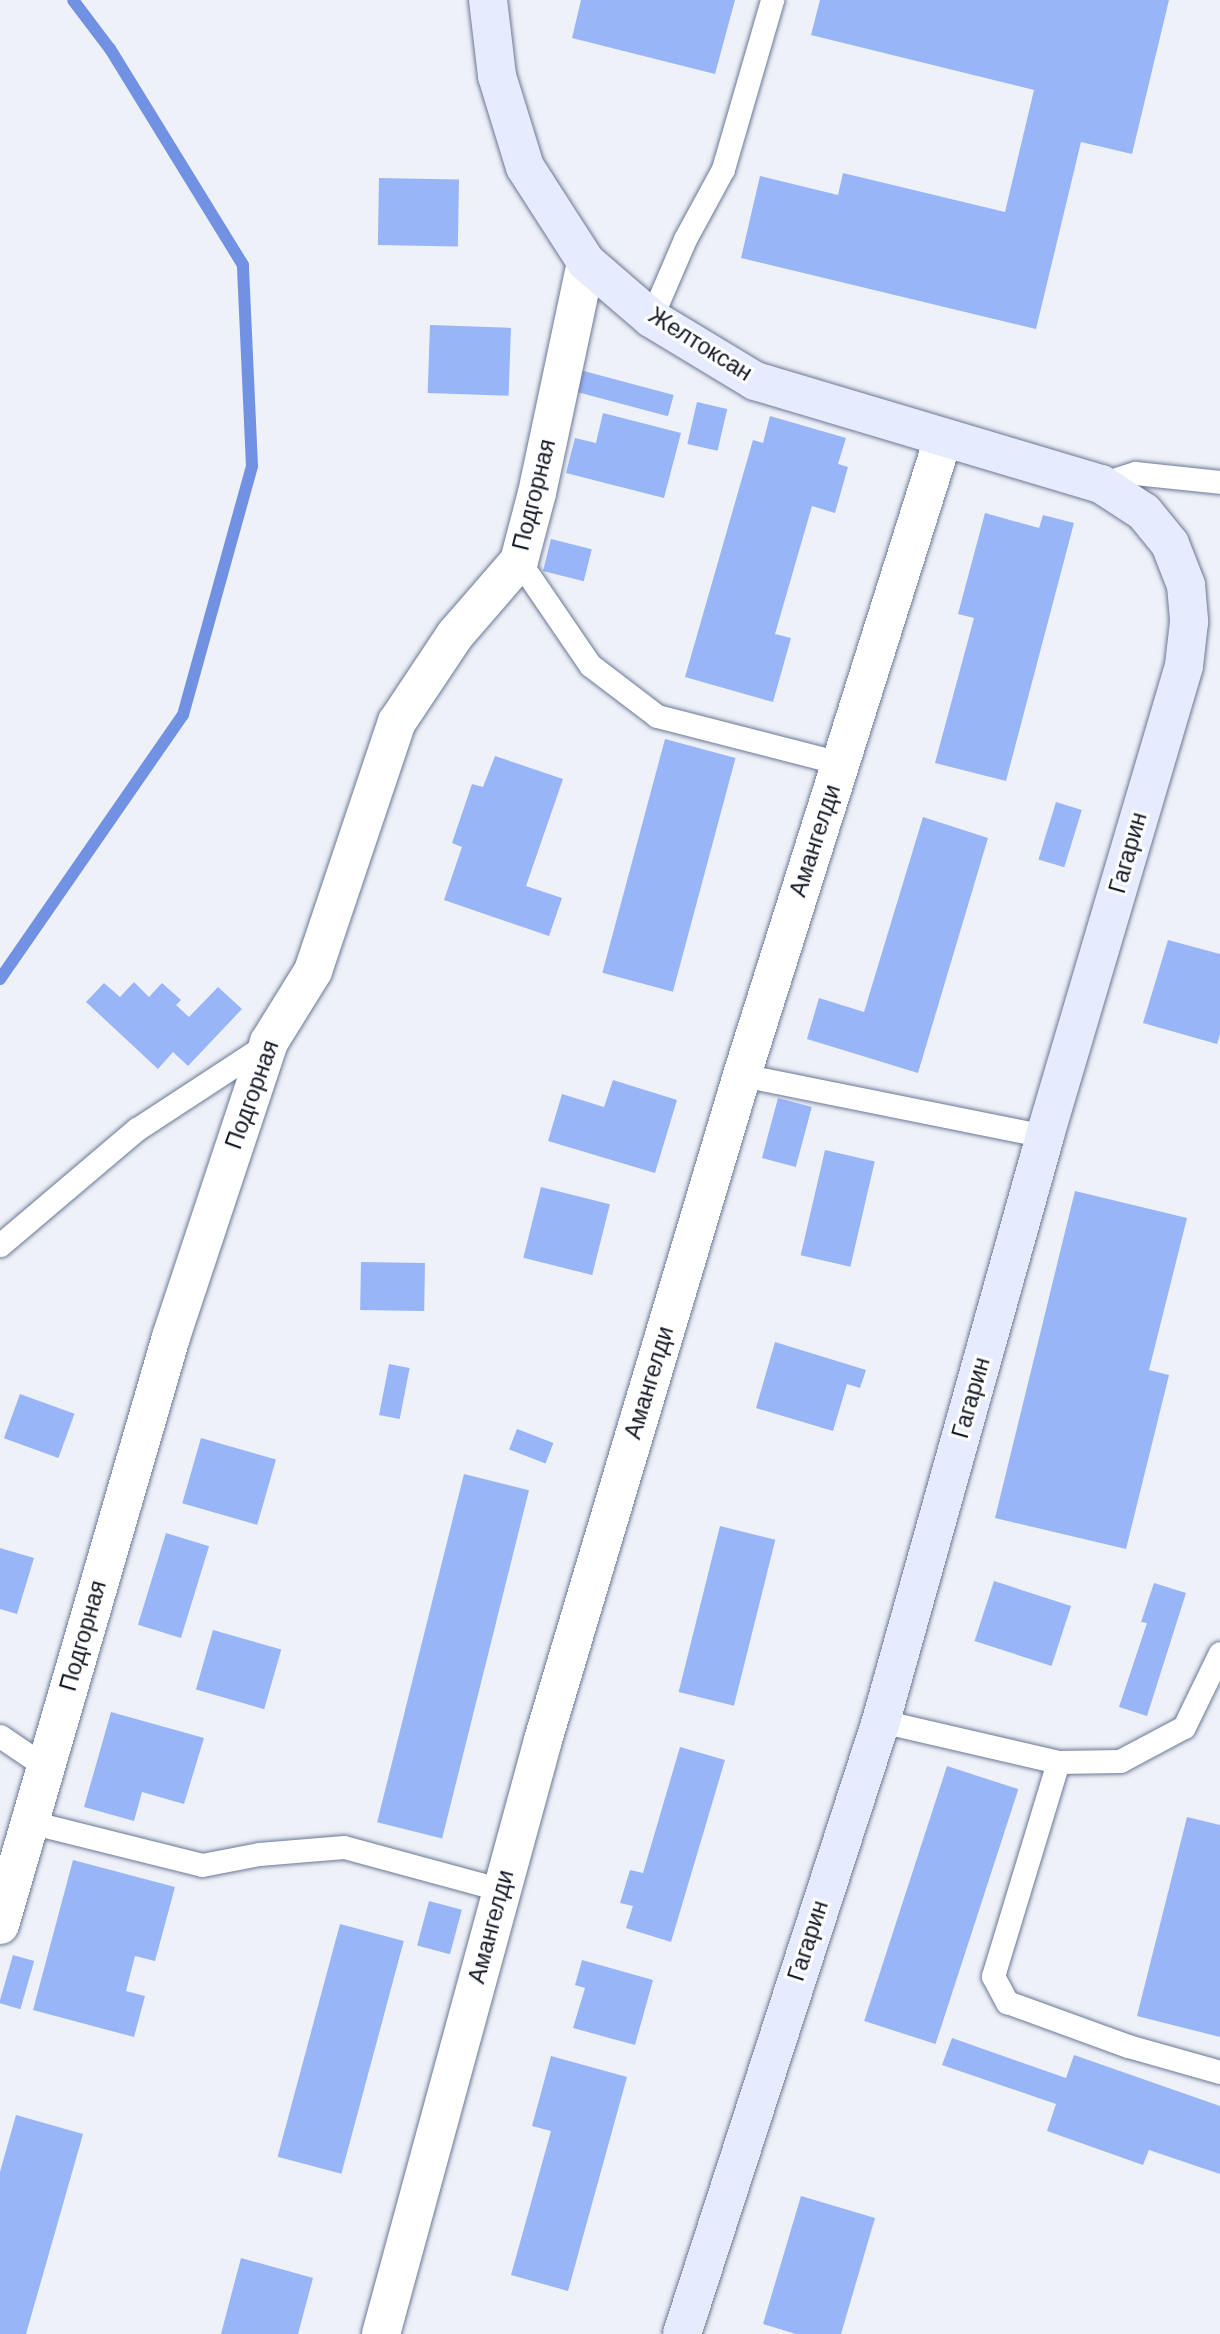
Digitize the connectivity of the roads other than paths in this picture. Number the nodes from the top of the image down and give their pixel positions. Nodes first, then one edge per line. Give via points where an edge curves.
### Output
1 (488, 0) edge
2 (772, 0) edge
3 (586, 262) junction
4 (651, 318) junction
5 (943, 439) junction
6 (1220, 482) edge
7 (1101, 484) junction
8 (519, 561) junction
9 (840, 763) junction
10 (269, 1042) junction
11 (742, 1074) junction
12 (1045, 1136) junction
13 (0, 1245) edge
14 (1220, 1653) edge
15 (881, 1721) junction
16 (0, 1736) edge
17 (1058, 1762) junction
18 (46, 1767) junction
19 (30, 1822) junction
20 (502, 1890) junction
21 (0, 1925) edge
22 (1220, 2072) edge
23 (381, 2334) edge
24 (682, 2334) edge

1 - 3 main road, Желтоксан via 497,76 525,167
2 - 4 lane via 723,169 685,239
3 - 4 main road, Желтоксан
3 - 8 street, Подгорная
4 - 5 main road, Желтоксан via 755,380
5 - 7 main road, Желтоксан
5 - 9 street, Амангелди
6 - 7 lane via 1135,473
7 - 12 main road, Гагарин via 1144,512 1170,544 1186,585 1189,622 1184,666
8 - 9 lane via 590,665 657,716
8 - 10 street, Подгорная via 455,635 397,722 313,971
9 - 11 street, Амангелди
10 - 13 lane via 137,1129
10 - 18 street, Подгорная via 171,1337
11 - 12 lane
11 - 20 street, Амангелди
12 - 15 main road, Гагарин
14 - 17 lane via 1184,1727 1120,1761
15 - 17 lane
15 - 24 main road, Гагарин
16 - 18 lane
17 - 22 lane via 993,1976 1007,2002 1128,2046
18 - 19 street, Подгорная
19 - 20 lane via 202,1865 259,1854 344,1847
19 - 21 street, Подгорная
20 - 23 street, Амангелди

